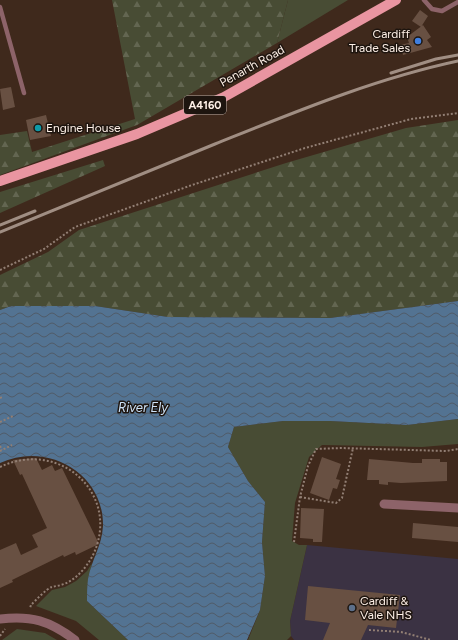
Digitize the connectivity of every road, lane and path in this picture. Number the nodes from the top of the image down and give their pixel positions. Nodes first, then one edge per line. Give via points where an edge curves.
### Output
1 (396, 0) edge
2 (424, 0) edge
3 (458, 2) edge
4 (0, 7) edge
5 (24, 93) dead end
6 (458, 113) edge
7 (0, 181) edge
8 (0, 270) edge
9 (13, 416) dead end
10 (0, 422) edge
11 (12, 445) dead end
12 (0, 446) edge
13 (353, 448) junction
14 (458, 449) edge
15 (1, 450) edge
16 (0, 467) edge
17 (300, 497) junction
18 (384, 504) dead end
19 (458, 508) edge
20 (294, 542) dead end
21 (30, 608) dead end
22 (0, 619) edge
23 (7, 627) dead end
24 (369, 630) dead end
25 (0, 636) edge
26 (74, 640) edge
27 (431, 640) edge

1 - 7 main road, Penarth Road / A4160 via 224,97 137,134
2 - 3 lane via 432,9 442,11
4 - 5 lane
6 - 8 path via 411,119 312,146 192,185 75,227 44,249
9 - 10 path
11 - 15 path
12 - 15 path
13 - 14 path via 446,451
13 - 17 path via 316,449 308,466
13 - 17 path via 342,498 336,503
16 - 21 path via 11,462 42,459 66,467 82,480 94,498 99,512 100,530 86,566 76,578 60,586 51,587
17 - 20 path
18 - 19 street
22 - 26 street via 21,618 44,622 58,628
23 - 25 path
24 - 27 path via 401,632

